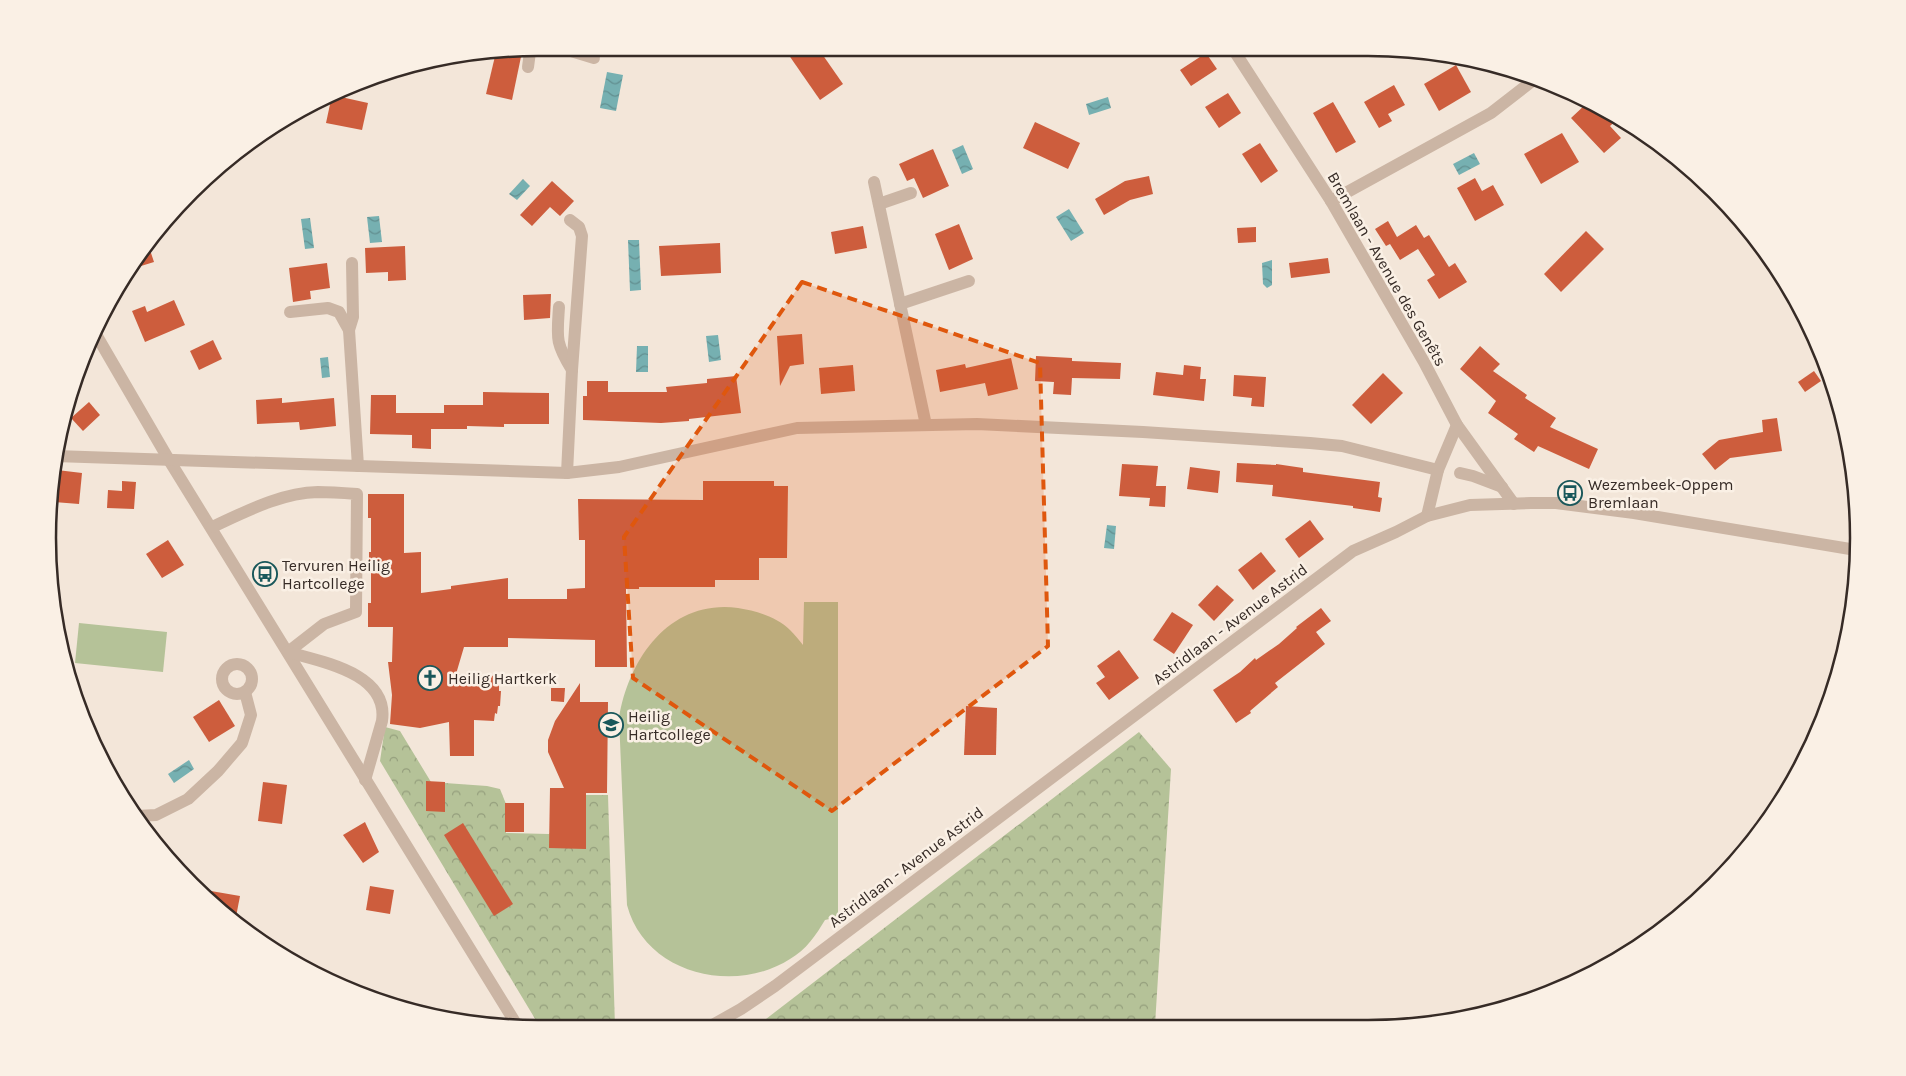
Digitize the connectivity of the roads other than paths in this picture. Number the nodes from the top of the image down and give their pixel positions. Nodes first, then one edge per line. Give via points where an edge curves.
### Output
1 (529, 56) edge
2 (587, 56) edge
3 (1238, 56) edge
4 (594, 58) dead end
5 (528, 67) dead end
6 (1528, 84) edge
7 (874, 182) dead end
8 (912, 193) dead end
9 (1331, 201) junction
10 (879, 204) junction
11 (570, 220) dead end
12 (352, 263) dead end
13 (969, 281) dead end
14 (900, 304) junction
15 (559, 307) dead end
16 (290, 312) dead end
17 (349, 330) junction
18 (99, 340) edge
19 (572, 370) junction
20 (926, 425) junction
21 (1457, 425) junction
22 (64, 456) edge
23 (169, 460) junction
24 (358, 466) junction
25 (1438, 470) junction
26 (567, 473) junction
27 (1460, 474) dead end
28 (1502, 487) junction
29 (1514, 504) junction
30 (1427, 516) junction
31 (212, 527) junction
32 (1850, 549) edge
33 (288, 652) junction
34 (245, 692) dead end
35 (365, 780) junction
36 (144, 815) edge
37 (513, 1019) edge
38 (721, 1020) edge

1 - 5 street
2 - 4 street
3 - 9 street, Bremlaan - Avenue des Genêts
6 - 9 street via 1491,113
7 - 10 street
8 - 10 street
9 - 21 street, Bremlaan - Avenue des Genêts
10 - 14 street
11 - 19 street via 579,227 582,236
12 - 17 street via 353,317
13 - 14 street
14 - 20 street
15 - 19 street via 557,339
16 - 17 street via 328,308 339,312
17 - 24 street
18 - 23 street
19 - 26 street
20 - 25 street via 977,424 1310,443 1342,446
20 - 26 street via 797,428 619,467
21 - 25 street
21 - 28 street, Bremlaan - Avenue des Genêts
22 - 23 street
23 - 24 street
23 - 31 street
24 - 26 street
25 - 30 street
27 - 28 street
28 - 29 street, Bremlaan - Avenue des Genêts
29 - 30 street, Astridlaan - Avenue Astrid via 1470,505
29 - 32 street, Astridlaan - Avenue Astrid via 1556,503 1606,509
30 - 38 street, Astridlaan - Avenue Astrid via 1348,555 775,986
31 - 33 street
31 - 33 street via 280,498 318,492 357,494 356,612 324,624
33 - 35 street
33 - 35 street via 352,673 378,694 384,712
34 - 36 street via 251,716 242,743 188,799 156,814
35 - 37 street

